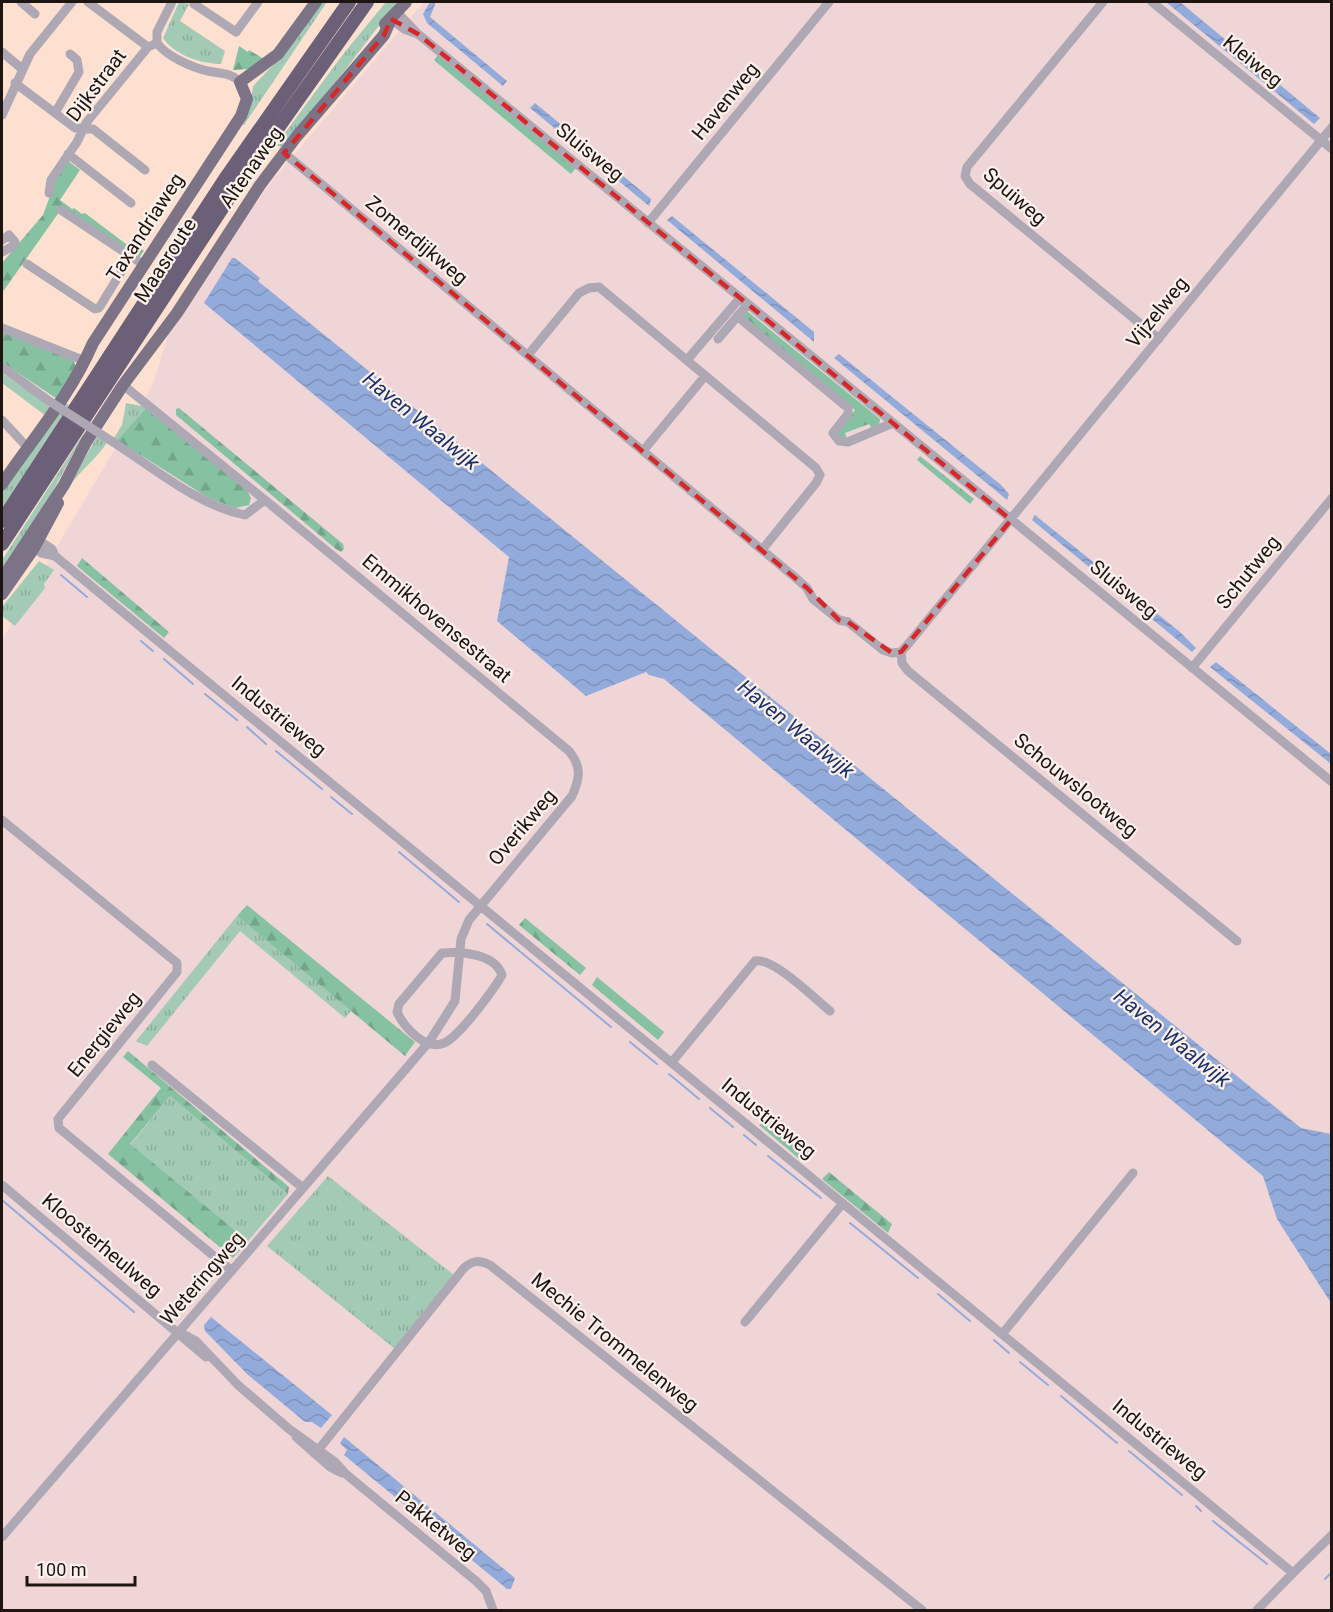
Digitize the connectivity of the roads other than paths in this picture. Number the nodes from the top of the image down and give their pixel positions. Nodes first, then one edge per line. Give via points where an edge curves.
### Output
1 (21, 2) edge
2 (72, 2) edge
3 (88, 2) edge
4 (172, 2) edge
5 (258, 2) edge
6 (316, 2) edge
7 (338, 2) edge
8 (349, 2) edge
9 (367, 2) edge
10 (406, 2) edge
11 (829, 2) edge
12 (1103, 2) edge
13 (1152, 2) edge
14 (194, 4) dead end
15 (35, 14) dead end
16 (394, 16) junction
17 (153, 45) junction
18 (2, 52) edge
19 (70, 54) dead end
20 (21, 68) junction
21 (240, 82) junction
22 (15, 83) junction
23 (289, 86) junction
24 (55, 113) junction
25 (2, 115) edge
26 (1332, 127) edge
27 (84, 129) junction
28 (1321, 140) junction
29 (1332, 149) edge
30 (284, 153) junction
31 (68, 154) junction
32 (145, 170) dead end
33 (49, 193) dead end
34 (131, 203) dead end
35 (61, 210) dead end
36 (648, 223) junction
37 (2, 240) edge
38 (2, 252) edge
39 (131, 256) junction
40 (27, 264) dead end
41 (144, 265) junction
42 (744, 301) junction
43 (737, 316) junction
44 (2, 328) edge
45 (718, 339) dead end
46 (1159, 339) junction
47 (528, 355) junction
48 (687, 360) junction
49 (85, 361) junction
50 (2, 367) edge
51 (705, 376) junction
52 (123, 385) junction
53 (2, 420) edge
54 (893, 423) junction
55 (28, 448) junction
56 (643, 451) junction
57 (2, 484) edge
58 (1332, 498) edge
59 (266, 500) junction
60 (1011, 520) junction
61 (2, 521) edge
62 (34, 541) junction
63 (2, 544) edge
64 (762, 550) junction
65 (2, 579) edge
66 (2, 594) edge
67 (901, 652) junction
68 (1192, 668) junction
69 (579, 768) joint
70 (1332, 782) edge
71 (2, 820) edge
72 (480, 904) junction
73 (1237, 941) dead end
74 (459, 954) junction
75 (830, 1011) dead end
76 (429, 1042) junction
77 (672, 1062) junction
78 (152, 1065) dead end
79 (1133, 1173) dead end
80 (2, 1185) edge
81 (303, 1188) junction
82 (843, 1203) junction
83 (232, 1271) junction
84 (745, 1322) dead end
85 (179, 1332) junction
86 (1003, 1333) junction
87 (317, 1452) junction
88 (1332, 1535) edge
89 (2, 1537) edge
90 (1293, 1573) junction
91 (493, 1611) edge
92 (922, 1611) edge
93 (1257, 1611) edge

1 - 15 street
2 - 20 street
3 - 17 street
4 - 17 street, Dijkstraat
5 - 14 street via 236,32
6 - 21 main road via 283,49
7 - 23 highway
8 - 23 highway, Maasroute
9 - 63 highway, Maasroute via 236,187
10 - 16 main road, Altenaweg
11 - 36 street, Havenweg
12 - 46 street, Spuiweg via 968,167 965,176
13 - 28 street, Kleiweg
16 - 30 main road, Altenaweg via 384,35
16 - 36 street, Sluisweg
17 - 21 street via 195,67 230,74
17 - 27 street, Dijkstraat
18 - 20 street
19 - 24 street via 77,60 79,72
20 - 22 street
21 - 41 main road, Taxandriaweg via 247,99 241,116
22 - 24 street
22 - 25 street
23 - 61 highway, Maasroute
24 - 27 street via 75,128
26 - 28 street, Vijzelweg
27 - 31 street, Dijkstraat
27 - 32 street via 93,129
28 - 29 street, Kleiweg
28 - 46 street, Vijzelweg
30 - 47 street, Zomerdijkweg
30 - 52 main road, Altenaweg via 173,320
31 - 33 street, Dijkstraat via 51,180
31 - 34 street
35 - 39 street
36 - 42 street, Sluisweg
37 - 38 street via 9,235 15,242
39 - 40 street, Taxandriaweg via 95,309
39 - 41 street
41 - 49 main road, Taxandriaweg via 93,342
42 - 43 street
42 - 48 street
42 - 54 street, Sluisweg
43 - 45 street
43 - 54 street via 848,408 848,414 833,433 839,441 848,442
44 - 49 street
46 - 60 street, Vijzelweg
47 - 48 street via 579,293 598,287
47 - 56 street
48 - 51 street
49 - 55 main road, Taxandriaweg via 51,420
50 - 59 street, bridge via 189,491 245,515
51 - 56 street
51 - 64 street via 820,475
52 - 59 street, Emmikhovensestraat
52 - 62 main road, Altenaweg via 86,442
53 - 55 street
54 - 60 street, Sluisweg
55 - 57 main road, Taxandriaweg
56 - 64 street
58 - 68 street, Schutweg
59 - 69 street, Emmikhovensestraat via 569,751
60 - 67 street
60 - 68 street, Sluisweg
62 - 65 main road, Altenaweg
62 - 66 main road, Altenaweg
62 - 72 street, Industrieweg
64 - 67 street via 838,620 848,622 883,650
67 - 73 street, Schouwslootweg via 908,671
68 - 70 street, Sluisweg
69 - 72 street, Overikweg via 580,780 572,796
71 - 83 street, Energieweg via 177,963 177,972 58,1119 59,1128
72 - 74 street via 461,939
72 - 77 street, Industrieweg
74 - 76 street via 454,1000
74 - 76 street via 442,953 399,1004 397,1012 402,1022 421,1040
74 - 76 street via 487,958 499,967 502,975 448,1041
75 - 77 street via 774,965 755,961
76 - 81 street, Weteringweg
77 - 82 street, Industrieweg
78 - 81 street
79 - 86 street
80 - 85 street, Kloosterheulweg
81 - 83 street, Weteringweg
82 - 84 street
82 - 86 street, Industrieweg
83 - 85 street, Weteringweg
85 - 87 street via 191,1347
85 - 89 street, Weteringweg
86 - 90 street, Industrieweg
87 - 91 street, Pakketweg via 476,1581 486,1591
87 - 92 street, Mechie Trommelenweg via 464,1268 480,1261 490,1265
88 - 90 street
90 - 93 street

